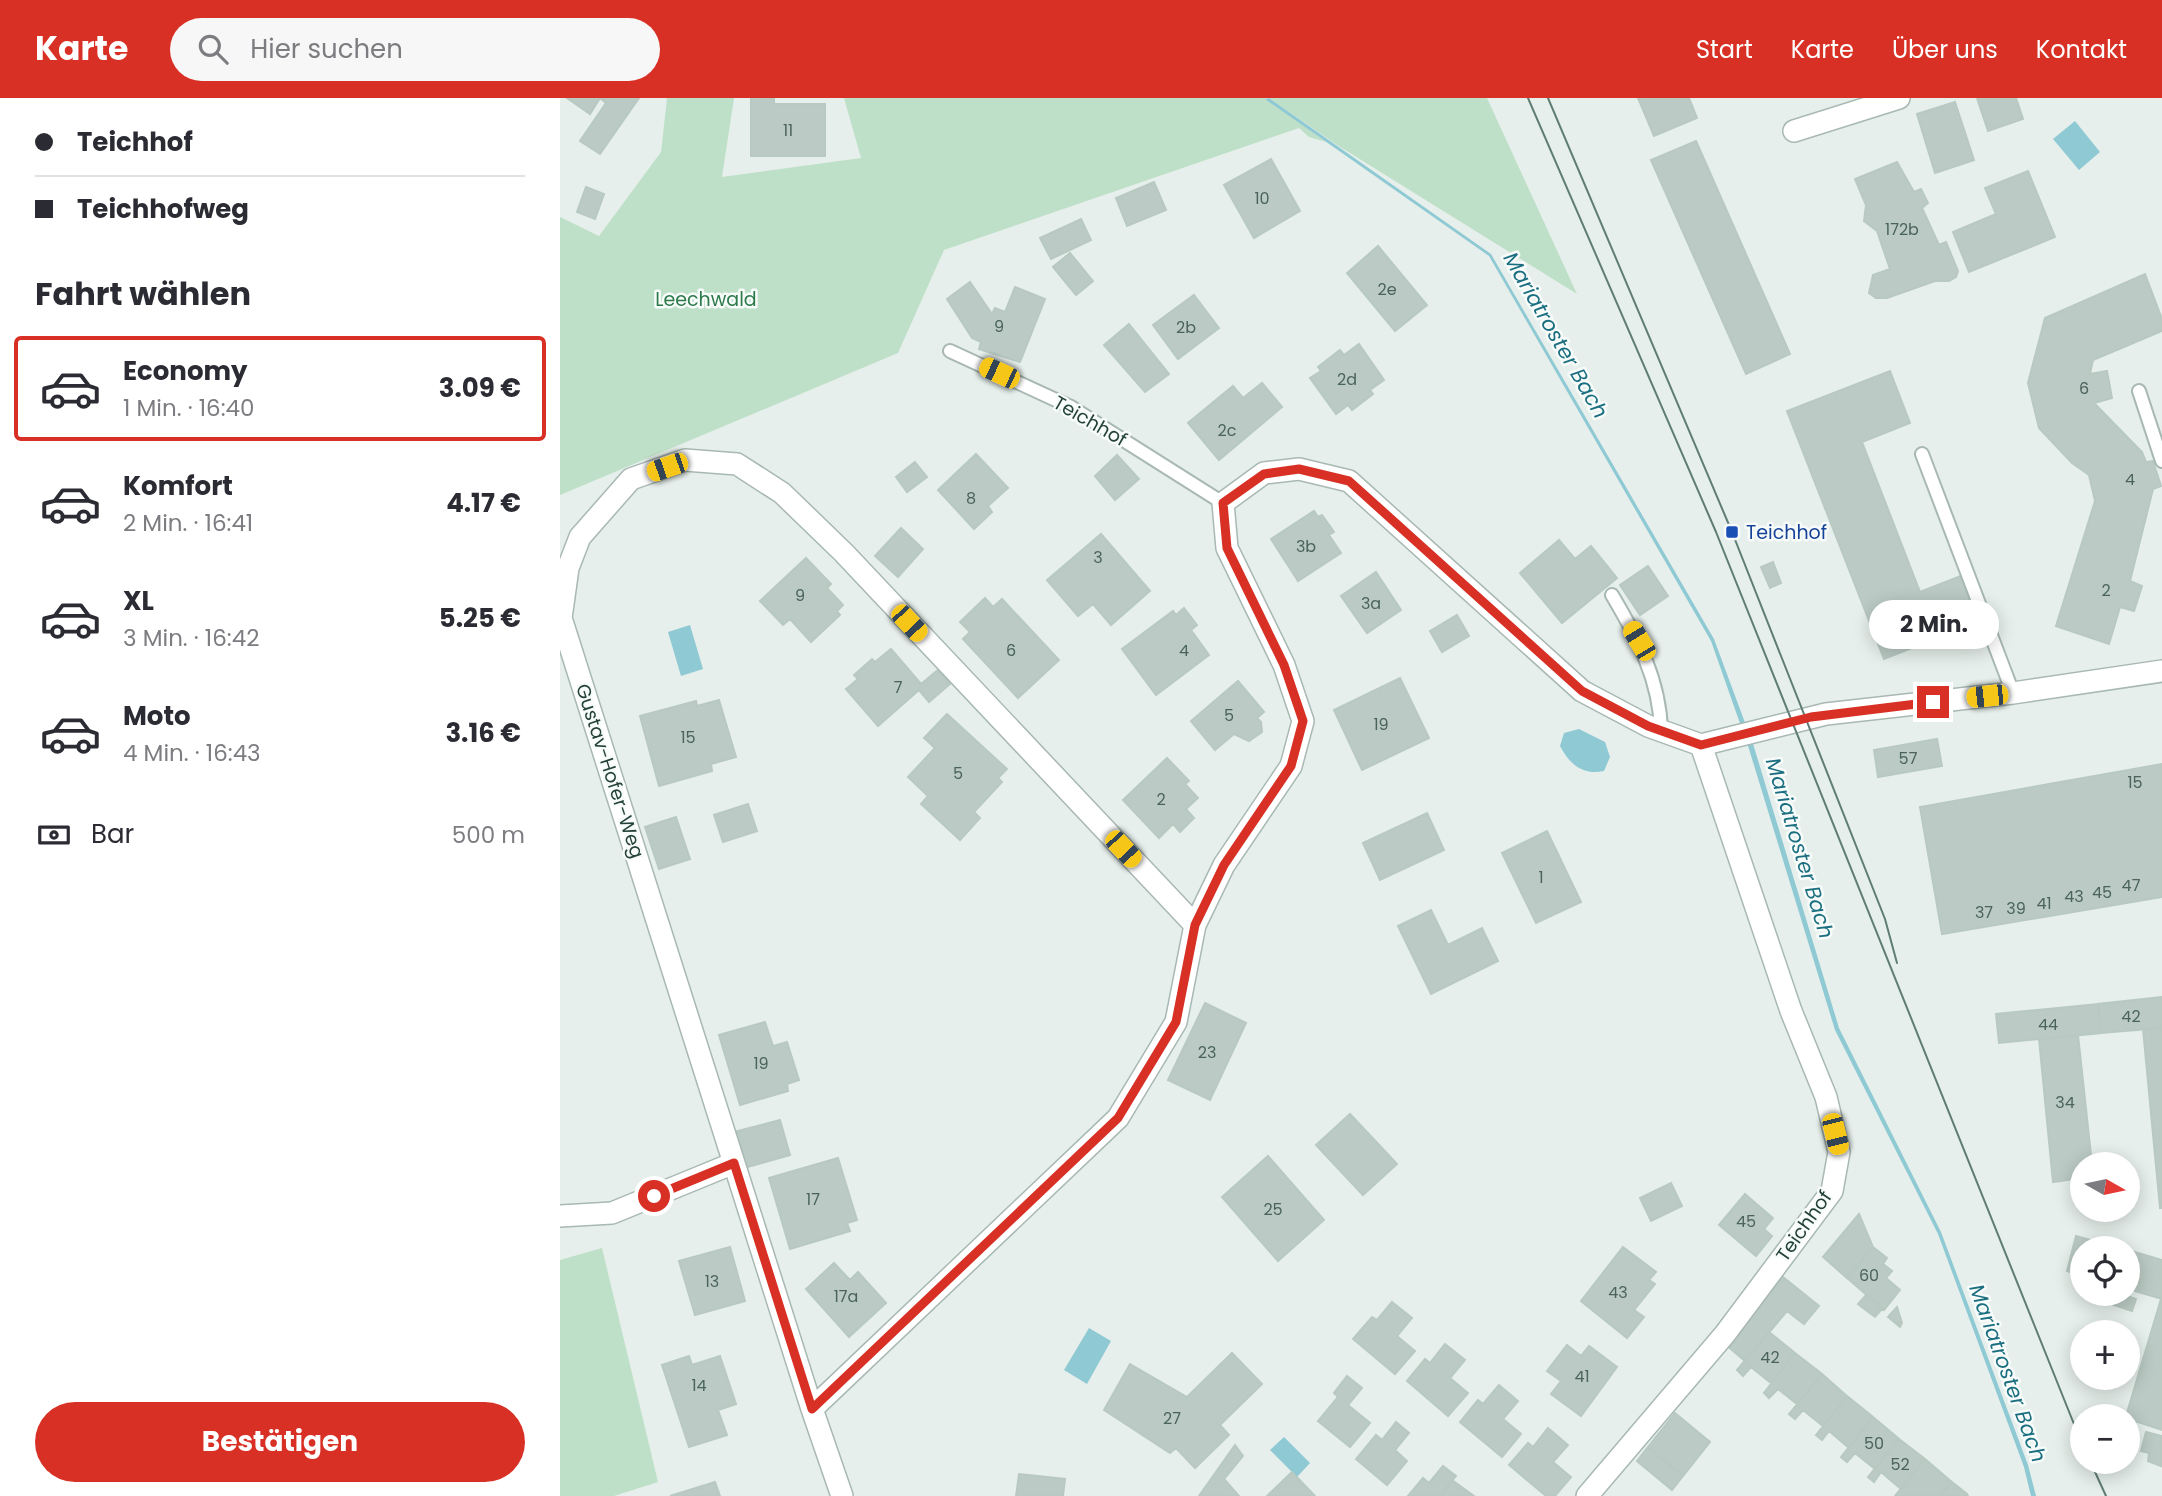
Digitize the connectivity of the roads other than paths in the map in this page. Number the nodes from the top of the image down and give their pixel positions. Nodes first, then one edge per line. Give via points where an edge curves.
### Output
1 (1899, 98) edge
2 (1794, 131) dead end
3 (950, 351) dead end
4 (2139, 391) dead end
5 (1922, 454) dead end
6 (2162, 461) edge
7 (1223, 503) junction
8 (1612, 595) dead end
9 (2162, 671) edge
10 (2014, 693) junction
11 (1661, 731) junction
12 (1701, 745) junction
13 (1195, 925) junction
14 (734, 1163) junction
15 (560, 1216) edge
16 (812, 1409) junction
17 (842, 1496) edge
18 (1587, 1496) edge

1 - 2 street
3 - 7 lane, Teichhof via 1072,407
4 - 6 lane
5 - 10 lane
7 - 11 street via 1264,474 1299,469 1349,481 1582,691
7 - 13 street via 1227,548 1284,665 1303,721 1291,766 1224,865
8 - 11 lane via 1639,641 1655,687
9 - 10 street
10 - 12 street via 1826,714
11 - 12 street
12 - 18 street, Teichhof via 1791,1011 1826,1097 1839,1152 1832,1191 1726,1334
13 - 14 street, Gustav-Hofer-Weg via 782,493 737,464 685,460 631,480 580,537 568,568 561,618
13 - 16 street via 1176,1022 1118,1118
14 - 15 street via 612,1213
14 - 16 street
16 - 17 street

